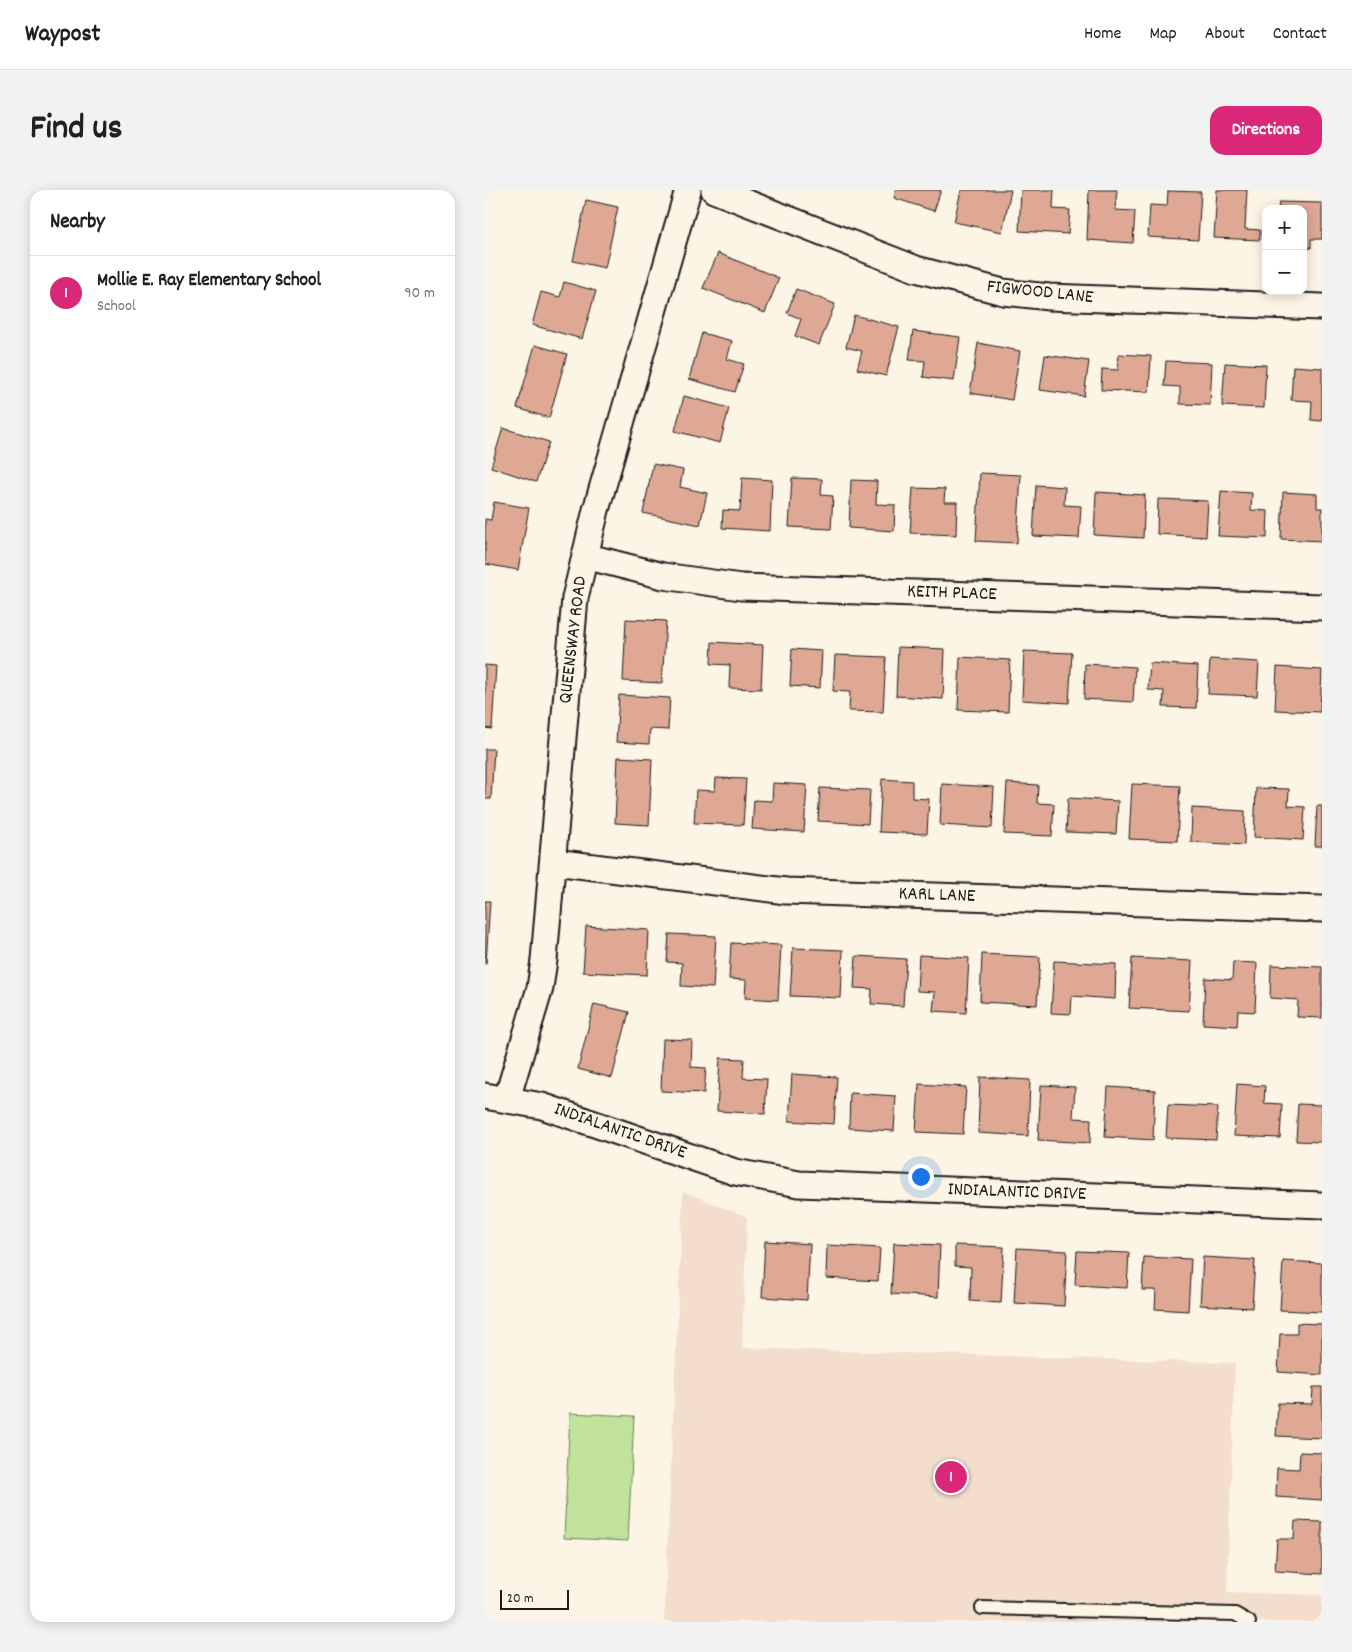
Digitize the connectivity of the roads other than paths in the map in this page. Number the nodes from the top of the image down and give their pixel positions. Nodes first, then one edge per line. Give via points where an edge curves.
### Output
1 (688, 190) edge
2 (715, 190) edge
3 (1322, 307) edge
4 (585, 556) junction
5 (1322, 607) edge
6 (554, 862) junction
7 (1322, 910) edge
8 (496, 1098) edge
9 (1322, 1205) edge
10 (982, 1608) dead end
11 (1249, 1622) edge

1 - 4 street, QUEENSWAY ROAD
2 - 3 street, FIGWOOD LANE via 916,269 1003,292 1049,297
4 - 5 street, KEITH PLACE via 663,576 741,587
4 - 6 street, QUEENSWAY ROAD via 571,630
6 - 7 street, KARL LANE via 787,891
6 - 8 street, QUEENSWAY ROAD via 540,988
8 - 9 street, INDIALANTIC DRIVE via 560,1111 735,1172 799,1184
10 - 11 lane via 1235,1614

